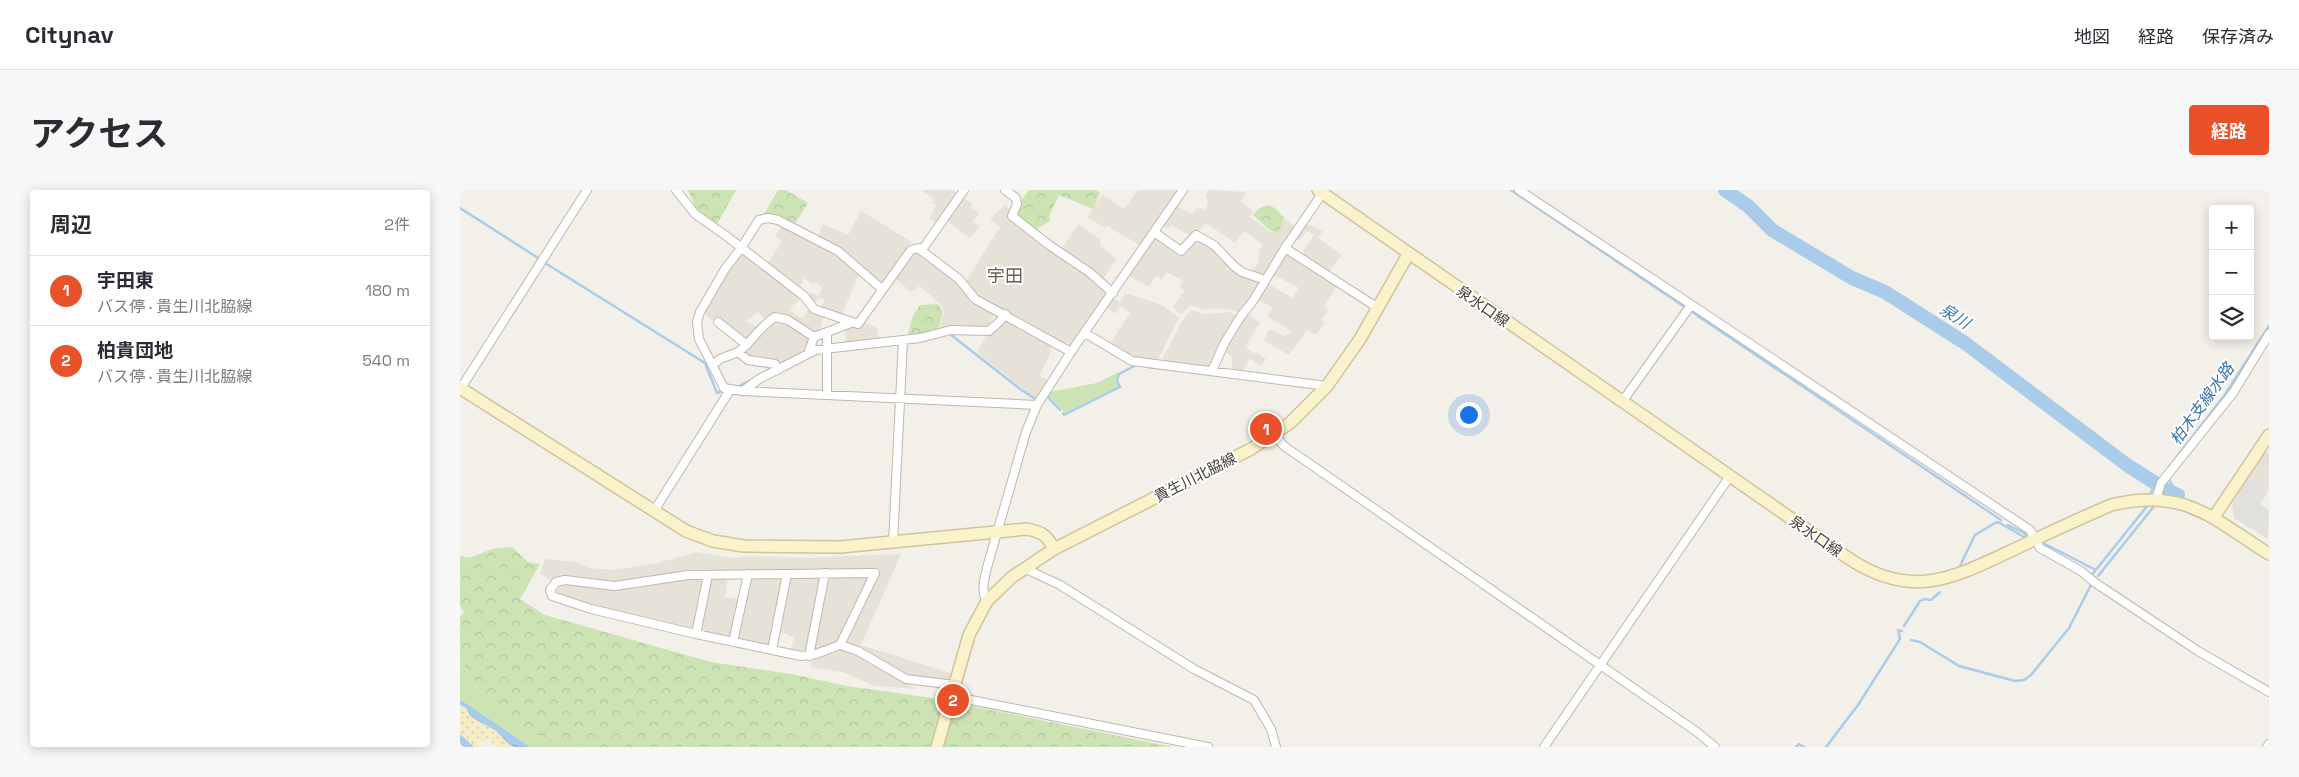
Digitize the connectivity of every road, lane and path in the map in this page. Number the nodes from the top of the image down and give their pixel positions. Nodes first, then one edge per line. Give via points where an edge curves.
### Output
1 (587, 190) edge
2 (676, 190) edge
3 (964, 190) edge
4 (1006, 190) edge
5 (1183, 190) edge
6 (1519, 190) edge
7 (1322, 191) edge
8 (1154, 232) junction
9 (742, 248) junction
10 (1285, 248) junction
11 (922, 250) junction
12 (1409, 253) junction
13 (1265, 280) junction
14 (882, 289) junction
15 (1113, 293) junction
16 (1691, 305) junction
17 (1378, 308) junction
18 (1005, 314) junction
19 (718, 322) dead end
20 (851, 323) junction
21 (828, 333) junction
22 (1086, 333) junction
23 (2269, 334) edge
24 (814, 337) junction
25 (903, 340) junction
26 (747, 345) junction
27 (828, 350) junction
28 (738, 352) junction
29 (1071, 352) junction
30 (808, 354) junction
31 (714, 365) junction
32 (778, 370) junction
33 (1212, 372) junction
34 (1327, 386) junction
35 (460, 388) edge
36 (730, 390) junction
37 (743, 391) junction
38 (827, 395) junction
39 (901, 399) junction
40 (1622, 402) junction
41 (1037, 405) junction
42 (1274, 434) junction
43 (2269, 435) edge
44 (1730, 476) junction
45 (2156, 499) junction
46 (654, 511) junction
47 (2214, 516) junction
48 (996, 532) junction
49 (2035, 539) junction
50 (894, 543) junction
51 (1054, 549) junction
52 (2267, 549) edge
53 (1024, 568) junction
54 (825, 573) junction
55 (748, 574) junction
56 (787, 574) junction
57 (708, 575) junction
58 (987, 602) junction
59 (696, 634) junction
60 (733, 642) junction
61 (840, 645) junction
62 (772, 650) junction
63 (809, 656) junction
64 (1600, 665) junction
65 (953, 691) junction
66 (2269, 692) edge
67 (937, 747) edge
68 (1208, 747) edge
69 (1276, 747) edge
70 (1544, 747) edge
71 (1715, 747) edge

1 - 35 street
2 - 9 street via 695,214
3 - 11 street
4 - 15 street via 1016,198 1012,216
5 - 8 street
6 - 16 street
7 - 10 street
7 - 12 main road
8 - 13 street via 1182,251 1196,235 1214,244 1242,272
8 - 15 street
9 - 14 street via 760,220 778,220 838,251
9 - 20 street via 804,296 814,309
9 - 31 street via 725,269 697,322 700,339
10 - 13 street
10 - 17 street
11 - 14 street via 911,250
11 - 18 street via 959,279 975,299
12 - 17 main road, 貴生川北脇線
12 - 40 main road, 泉水口線
13 - 33 street via 1225,342
14 - 20 street via 858,324
15 - 22 street
16 - 40 street
16 - 49 street via 2030,530
17 - 34 main road, 貴生川北脇線
18 - 25 street via 989,331 951,330
18 - 29 street
19 - 26 street
20 - 21 street
21 - 24 street
21 - 27 street
22 - 29 street
22 - 33 street via 1132,361
23 - 45 street via 2233,393 2161,483
24 - 26 street via 788,320 775,317 766,322
24 - 30 street
25 - 27 street
25 - 39 street
26 - 28 street
27 - 30 street
27 - 38 street
28 - 31 street
28 - 32 street via 748,360 775,364
29 - 41 street
30 - 32 street
31 - 36 street via 724,388
32 - 37 street
33 - 34 street
34 - 42 main road, 貴生川北脇線 via 1306,409
35 - 46 main road
36 - 37 street
36 - 46 street
37 - 38 street
38 - 39 street
39 - 41 street
39 - 50 street
40 - 44 main road, 泉水口線
41 - 48 street
42 - 51 main road, 貴生川北脇線 via 1251,449
42 - 64 street via 1284,446
43 - 47 main road
44 - 49 main road, 泉水口線 via 1857,564 1877,575 1898,580 1930,581 1952,576
44 - 64 street
45 - 47 main road, 泉水口線 via 2186,504
45 - 49 main road, 泉水口線 via 2111,505
46 - 50 main road via 686,531 714,541 744,546 840,547
47 - 52 main road, 泉水口線
48 - 50 main road
48 - 51 main road via 1027,529 1041,532
48 - 58 street via 983,584
49 - 66 street via 2040,548 2081,571 2198,651
51 - 53 main road, 貴生川北脇線
53 - 58 main road, 貴生川北脇線
53 - 69 street via 1060,585 1194,669 1254,700 1271,729
54 - 56 street
54 - 61 street via 875,573
54 - 63 street
55 - 56 street
55 - 57 street
55 - 60 street
56 - 62 street
57 - 59 street
57 - 59 street via 615,586 565,580 556,582 550,590 552,596 591,609
58 - 65 main road, 貴生川北脇線 via 969,635
59 - 60 street
60 - 62 street
61 - 63 street
61 - 65 street via 858,651 906,679
62 - 63 street
64 - 70 street
64 - 71 street
65 - 67 main road, 貴生川北脇線
65 - 68 street

